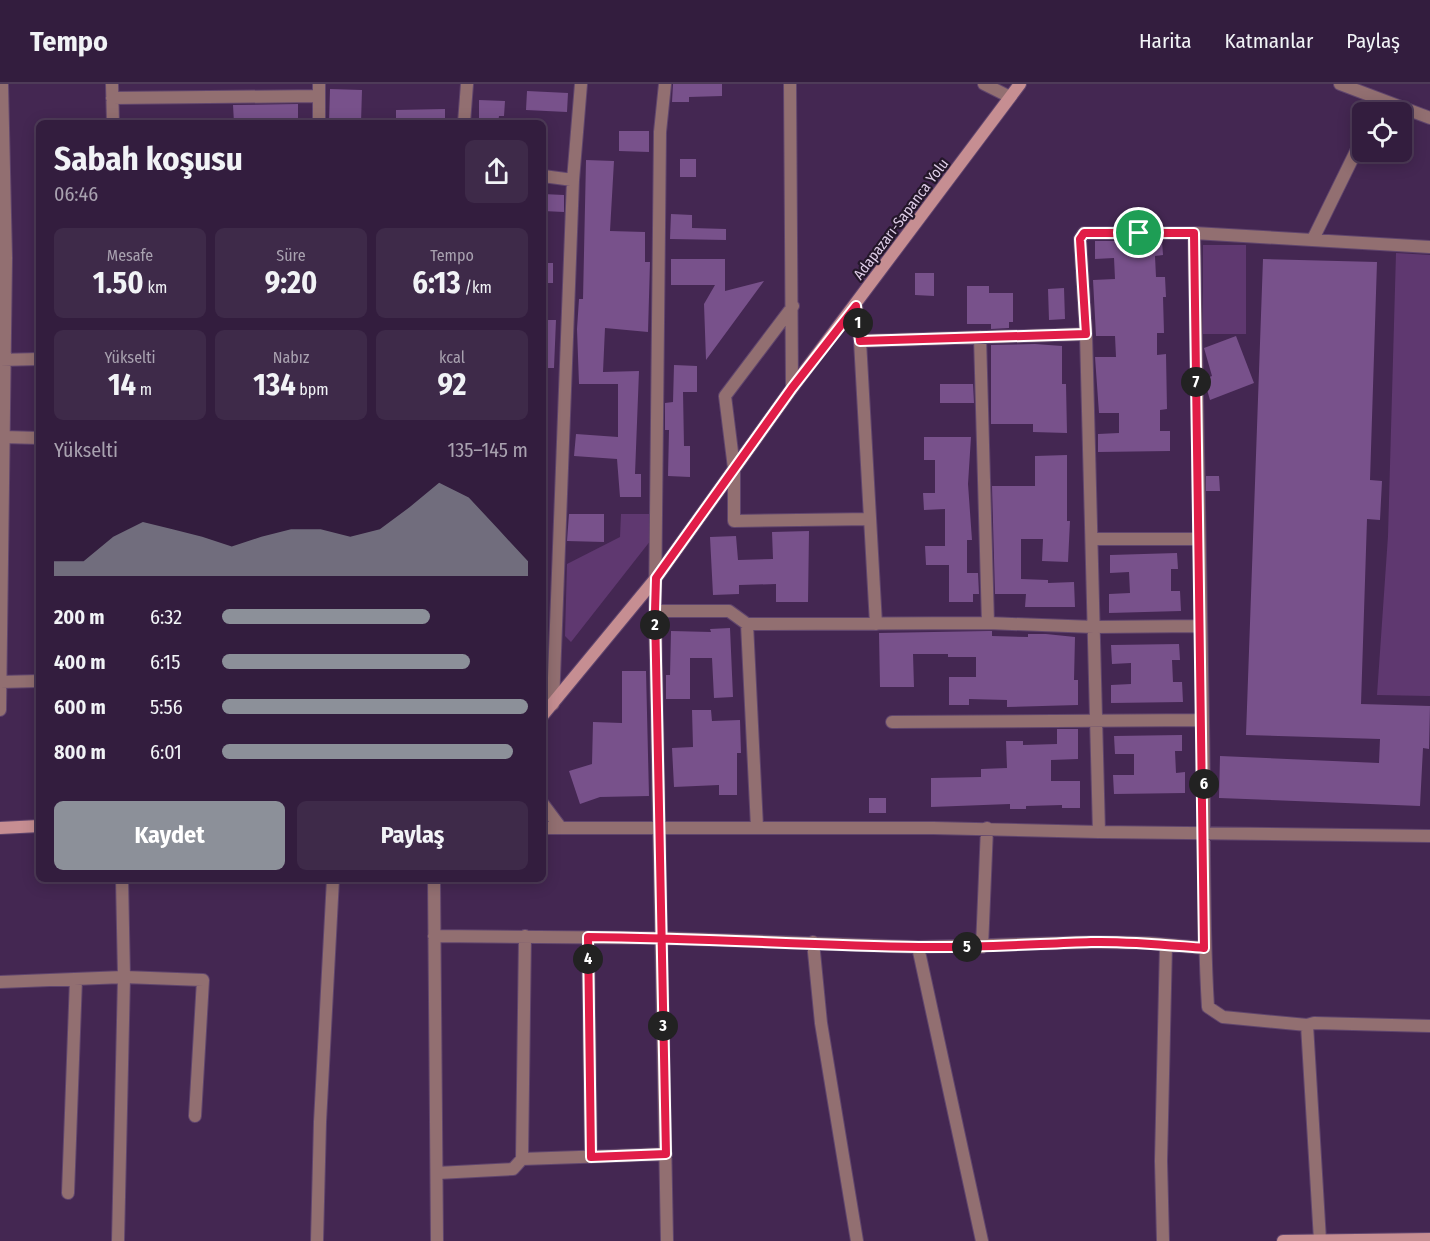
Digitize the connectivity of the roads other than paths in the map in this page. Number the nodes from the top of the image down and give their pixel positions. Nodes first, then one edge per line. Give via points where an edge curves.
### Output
1 (2, 84) edge
2 (112, 84) edge
3 (467, 84) edge
4 (581, 84) edge
5 (664, 84) edge
6 (789, 84) edge
7 (984, 84) edge
8 (1020, 84) edge
9 (1340, 84) edge
10 (319, 90) edge
11 (112, 98) junction
12 (1010, 98) junction
13 (1379, 99) junction
14 (1378, 102) edge
15 (1430, 118) edge
16 (113, 120) edge
17 (319, 120) edge
18 (464, 120) edge
19 (1352, 159) edge
20 (546, 176) edge
21 (573, 180) junction
22 (1194, 233) junction
23 (1312, 239) junction
24 (1430, 247) edge
25 (793, 306) junction
26 (856, 306) junction
27 (1086, 334) junction
28 (980, 337) junction
29 (860, 341) junction
30 (36, 359) edge
31 (3, 360) edge
32 (792, 388) junction
33 (4, 438) junction
34 (36, 438) edge
35 (734, 468) junction
36 (870, 519) junction
37 (1092, 539) junction
38 (1197, 539) junction
39 (656, 578) junction
40 (549, 595) edge
41 (655, 611) junction
42 (988, 622) junction
43 (747, 624) junction
44 (876, 624) junction
45 (1199, 626) junction
46 (1095, 627) junction
47 (36, 681) edge
48 (1, 682) edge
49 (553, 704) junction
50 (0, 710) edge
51 (546, 712) edge
52 (1203, 720) junction
53 (892, 722) dead end
54 (1098, 722) junction
55 (546, 808) edge
56 (36, 826) edge
57 (659, 826) junction
58 (757, 827) junction
59 (0, 828) edge
60 (546, 828) edge
61 (561, 828) junction
62 (987, 828) junction
63 (1099, 832) junction
64 (1203, 834) junction
65 (1430, 836) edge
66 (122, 882) edge
67 (333, 882) edge
68 (434, 882) edge
69 (434, 936) junction
70 (525, 936) junction
71 (588, 937) junction
72 (661, 938) junction
73 (813, 942) junction
74 (1166, 945) junction
75 (918, 947) junction
76 (982, 947) junction
77 (1204, 948) junction
78 (124, 977) junction
79 (76, 979) junction
80 (0, 982) edge
81 (1307, 1025) junction
82 (1430, 1026) edge
83 (195, 1116) dead end
84 (666, 1154) junction
85 (591, 1157) junction
86 (522, 1159) junction
87 (437, 1173) junction
88 (68, 1193) dead end
89 (1430, 1239) edge
90 (1320, 1240) edge
91 (118, 1241) edge
92 (317, 1241) edge
93 (437, 1241) edge
94 (668, 1241) edge
95 (857, 1241) edge
96 (982, 1241) edge
97 (1163, 1241) edge
98 (1283, 1241) edge

1 - 31 street via 6,258
2 - 11 street
3 - 18 street
4 - 21 street
5 - 39 street via 655,423
6 - 25 street
7 - 12 street
8 - 12 main road, Adapazarı-Sapanca Yolu
9 - 13 street
10 - 11 street
10 - 17 street
11 - 16 street
12 - 26 main road, Adapazarı-Sapanca Yolu
13 - 14 street
13 - 15 street
19 - 23 street
20 - 21 street
21 - 40 street
22 - 23 street
22 - 27 street via 1084,233 1080,239
22 - 38 street
23 - 24 street
25 - 32 street
25 - 35 street via 725,396
26 - 29 street
26 - 32 main road, Adapazarı-Sapanca Yolu
27 - 28 street
27 - 37 street
28 - 29 street
28 - 42 street
29 - 36 street
30 - 31 street
31 - 33 street
32 - 35 main road, Adapazarı-Sapanca Yolu
33 - 34 street
33 - 48 street
35 - 36 street via 735,521
35 - 39 main road, Adapazarı-Sapanca Yolu
36 - 44 street
37 - 38 street
37 - 46 street
38 - 45 street
39 - 41 street
39 - 49 main road, Adapazarı-Sapanca Yolu
40 - 49 street
41 - 43 street via 729,611
41 - 57 street
42 - 44 street
42 - 46 street
43 - 44 street
43 - 58 street
45 - 46 street
45 - 52 street
46 - 54 street
47 - 48 street
48 - 50 street
49 - 51 main road, Adapazarı-Sapanca Yolu
52 - 54 street
52 - 64 street
53 - 54 street
54 - 63 street
55 - 61 street
56 - 59 main road
57 - 58 street
57 - 61 street
57 - 72 street
58 - 62 street
60 - 61 street
62 - 63 street
62 - 76 street
63 - 64 street
64 - 65 street
64 - 77 street
66 - 78 street
67 - 92 street
68 - 69 street
69 - 70 street
69 - 87 street
70 - 71 street
70 - 86 street
71 - 72 street
71 - 85 street
72 - 73 street
72 - 84 street
73 - 75 street
73 - 95 street via 821,1023
74 - 76 street via 1093,942
74 - 77 street
74 - 97 street
75 - 76 street
75 - 96 street
77 - 81 street via 1208,1007 1223,1017
78 - 79 street
78 - 83 street via 203,980
78 - 91 street
79 - 80 street
79 - 88 street
81 - 82 street
81 - 90 street
84 - 85 street
84 - 94 street
85 - 86 street
86 - 87 street via 513,1170
87 - 93 street
89 - 90 main road
90 - 98 main road

